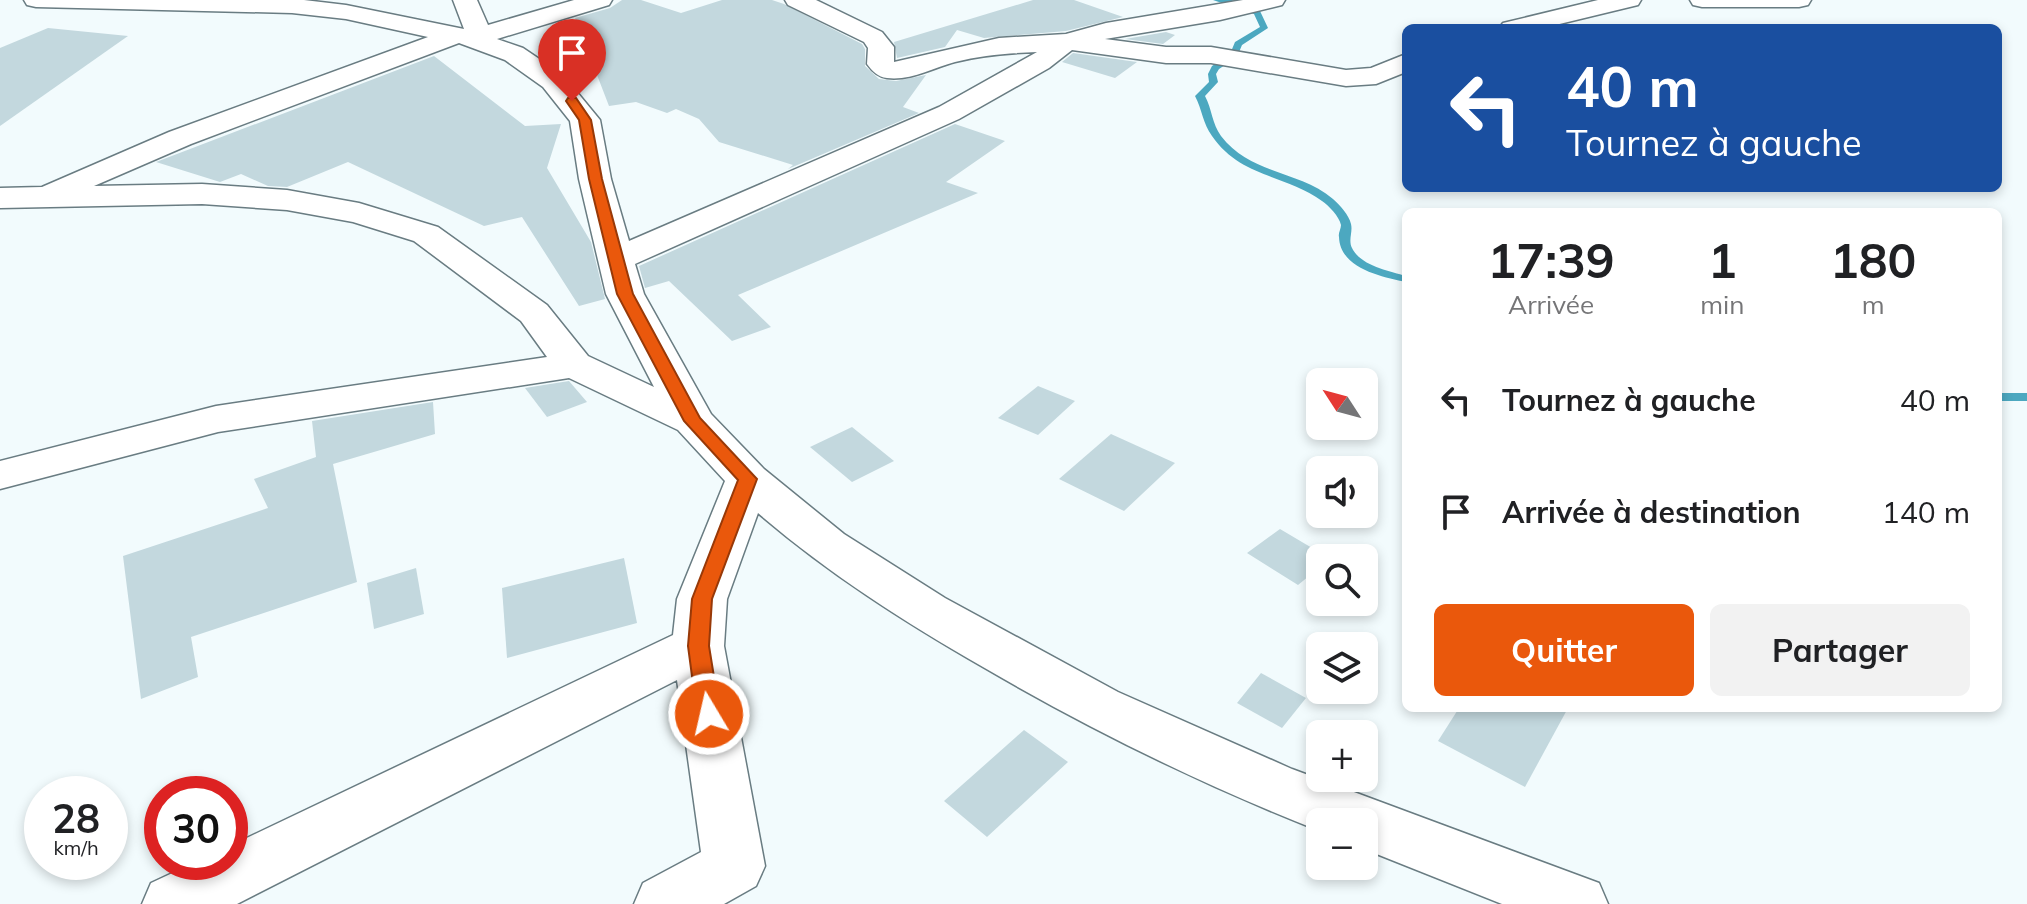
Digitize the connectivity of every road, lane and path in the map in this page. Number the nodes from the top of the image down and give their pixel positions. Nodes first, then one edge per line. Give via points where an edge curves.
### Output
1 (36, 0) edge
2 (600, 0) edge
3 (797, 0) edge
4 (1273, 0) edge
5 (1557, 0) edge
6 (1629, 0) edge
7 (1702, 0) edge
8 (1799, 0) edge
9 (1591, 7) junction
10 (1527, 24) edge
11 (468, 28) edge
12 (1067, 42) junction
13 (1402, 64) edge
14 (0, 198) edge
15 (36, 199) junction
16 (618, 259) junction
17 (574, 365) junction
18 (693, 421) junction
19 (0, 475) edge
20 (748, 479) junction
21 (698, 646) junction
22 (737, 885) edge
23 (174, 904) edge
24 (666, 904) edge
25 (1576, 904) edge

1 - 11 street via 292,6
2 - 11 street
3 - 12 street via 873,37 881,47 880,64 888,70 999,46
4 - 12 street
5 - 9 street
6 - 9 street
7 - 8 street
9 - 10 street
11 - 15 street
11 - 16 street via 535,67 579,110
12 - 13 street via 1166,55 1211,55 1346,78 1376,76
12 - 16 street via 949,113
14 - 15 street
15 - 17 street via 202,194 287,200 372,217 426,234 522,304
16 - 18 street via 625,294
17 - 18 street
17 - 19 street via 216,419
18 - 20 street
20 - 21 street via 702,599
20 - 25 street via 864,571 1098,707 1271,786
21 - 22 street
21 - 23 street
22 - 24 street

